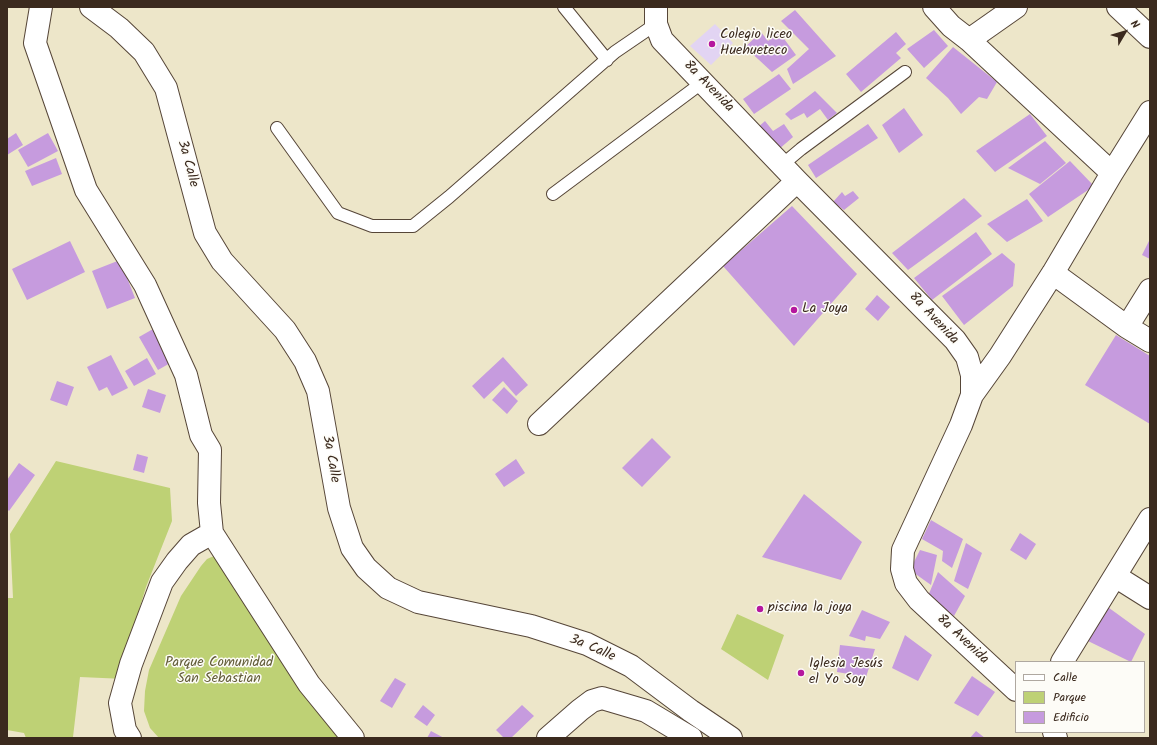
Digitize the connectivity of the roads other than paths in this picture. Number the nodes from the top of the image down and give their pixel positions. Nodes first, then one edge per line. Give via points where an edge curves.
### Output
1 (41, 7) edge
2 (91, 7) edge
3 (564, 7) edge
4 (934, 7) edge
5 (1016, 7) edge
6 (1118, 7) edge
7 (655, 13) edge
8 (1150, 38) edge
9 (969, 40) junction
10 (606, 60) junction
11 (905, 72) dead end
12 (703, 82) junction
13 (1150, 112) edge
14 (277, 128) dead end
15 (782, 164) junction
16 (1112, 172) junction
17 (797, 181) junction
18 (553, 194) dead end
19 (1053, 273) junction
20 (1150, 290) edge
21 (1127, 327) junction
22 (1150, 341) edge
23 (972, 395) junction
24 (539, 424) dead end
25 (1150, 519) edge
26 (212, 533) junction
27 (1115, 576) junction
28 (1150, 598) edge
29 (1063, 661) edge
30 (1015, 689) edge
31 (130, 738) edge
32 (353, 738) edge
33 (548, 738) edge
34 (691, 738) edge
35 (731, 738) edge

1 - 26 street via 35,43 86,190 145,285 186,375 201,436 210,450 209,503
2 - 35 street, 3a Calle via 119,28 144,52 166,88 205,233 222,261 285,330 305,361 318,391 339,508 352,548 366,568 388,588 418,602 530,626 587,644 631,666
3 - 10 lane
4 - 9 street via 951,26
5 - 9 street
6 - 8 street
7 - 10 lane
7 - 12 street, 8a Avenida via 662,40
9 - 16 street
10 - 14 lane via 413,226 372,226 338,213
11 - 15 lane
12 - 15 street, 8a Avenida
12 - 18 lane
13 - 16 street
15 - 17 street, 8a Avenida
16 - 19 street
17 - 23 street, 8a Avenida via 955,340 966,357 972,374
17 - 24 street
19 - 21 street
19 - 23 street
20 - 21 street
21 - 22 street
23 - 30 street, 8a Avenida via 961,425 903,550 902,569 906,583 919,600
25 - 27 street
26 - 31 street via 191,545 162,582 131,664 120,703 125,730
26 - 32 street via 308,684
27 - 28 street
27 - 29 street
33 - 34 street via 592,701 602,698 646,711

